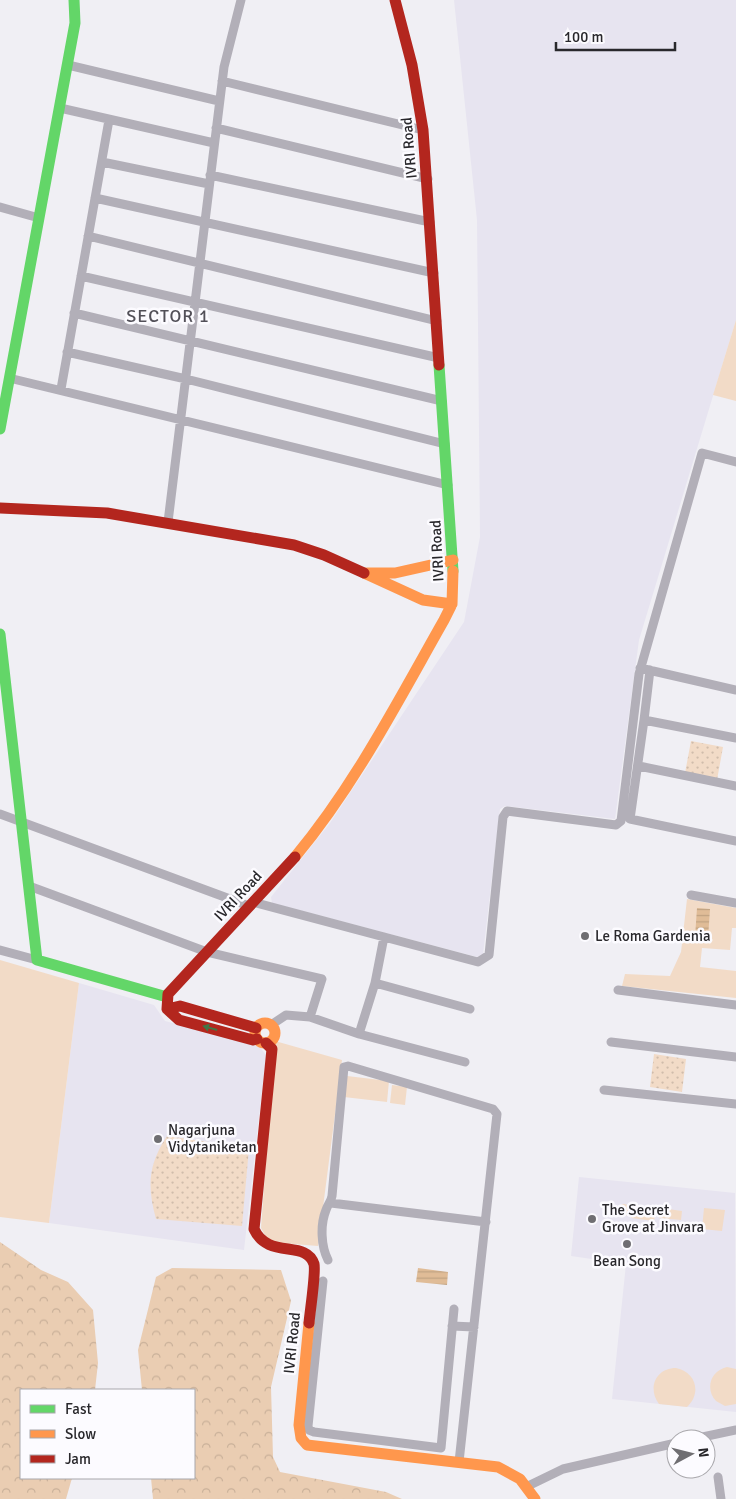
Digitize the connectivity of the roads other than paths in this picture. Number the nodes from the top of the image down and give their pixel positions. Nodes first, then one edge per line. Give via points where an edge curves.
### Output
1 (74, 0) edge
2 (241, 0) edge
3 (395, 0) edge
4 (68, 65) junction
5 (222, 81) junction
6 (220, 101) junction
7 (60, 108) junction
8 (109, 120) junction
9 (216, 128) junction
10 (423, 130) junction
11 (214, 144) junction
12 (102, 162) junction
13 (210, 179) junction
14 (428, 179) junction
15 (95, 198) junction
16 (0, 207) edge
17 (39, 218) junction
18 (205, 222) junction
19 (430, 222) junction
20 (88, 236) junction
21 (200, 263) junction
22 (434, 273) junction
23 (81, 276) junction
24 (195, 301) junction
25 (74, 313) junction
26 (437, 320) junction
27 (190, 341) junction
28 (68, 352) junction
29 (439, 358) junction
30 (10, 378) junction
31 (186, 379) junction
32 (61, 389) junction
33 (442, 401) junction
34 (181, 418) junction
35 (0, 429) edge
36 (445, 444) junction
37 (736, 462) edge
38 (448, 486) junction
39 (0, 508) edge
40 (168, 522) junction
41 (454, 560) junction
42 (362, 572) junction
43 (397, 572) junction
44 (396, 588) junction
45 (452, 604) junction
46 (0, 634) edge
47 (640, 668) junction
48 (650, 670) junction
49 (736, 690) edge
50 (644, 720) junction
51 (736, 738) edge
52 (639, 766) junction
53 (736, 786) edge
54 (0, 814) edge
55 (22, 822) junction
56 (736, 841) edge
57 (29, 886) junction
58 (691, 895) dead end
59 (736, 903) edge
60 (251, 904) junction
61 (384, 936) junction
62 (0, 950) edge
63 (207, 952) junction
64 (37, 960) junction
65 (374, 983) junction
66 (618, 990) dead end
67 (167, 1003) junction
68 (736, 1005) edge
69 (470, 1009) dead end
70 (310, 1017) junction
71 (271, 1025) junction
72 (359, 1034) junction
73 (260, 1036) junction
74 (611, 1042) dead end
75 (736, 1057) edge
76 (465, 1062) dead end
77 (604, 1090) dead end
78 (736, 1104) edge
79 (331, 1203) junction
80 (486, 1222) junction
81 (312, 1261) junction
82 (324, 1281) dead end
83 (454, 1309) dead end
84 (452, 1326) junction
85 (474, 1327) junction
86 (313, 1331) junction
87 (736, 1430) edge
88 (716, 1434) edge
89 (666, 1445) edge
90 (460, 1462) junction
91 (718, 1477) dead end
92 (528, 1486) junction
93 (534, 1499) edge
94 (720, 1499) edge

1 - 4 street via 76,23
2 - 5 street
3 - 10 street, IVRI Road
4 - 6 street
4 - 7 street
5 - 6 street
5 - 10 street
6 - 9 street
7 - 8 street
7 - 17 street
8 - 11 street
8 - 12 street
9 - 11 street
9 - 14 street
10 - 14 street, IVRI Road
11 - 13 street
12 - 13 street
12 - 15 street
13 - 18 street
13 - 19 street
14 - 19 street, IVRI Road
15 - 18 street
15 - 20 street
16 - 17 street
17 - 30 street
18 - 21 street
18 - 22 street
19 - 22 street, IVRI Road
20 - 21 street
20 - 23 street
21 - 24 street
21 - 26 street
22 - 26 street, IVRI Road
23 - 24 street
23 - 25 street
24 - 27 street
24 - 29 street
25 - 27 street
25 - 28 street
26 - 29 street, IVRI Road
27 - 31 street
27 - 33 street
28 - 31 street
28 - 32 street
29 - 33 street, IVRI Road
30 - 32 street
30 - 35 street
31 - 34 street
31 - 36 street
32 - 34 street
33 - 36 street, IVRI Road
34 - 38 street
34 - 40 street
36 - 38 street, IVRI Road
37 - 47 street via 702,453
38 - 41 street, IVRI Road
39 - 40 street via 107,513
40 - 42 street via 294,545
41 - 43 street
41 - 45 street, IVRI Road
42 - 43 street
42 - 44 street
43 - 44 street
44 - 45 street via 423,600
45 - 60 street, IVRI Road via 332,806 304,846
46 - 55 street
47 - 48 street
47 - 61 street via 621,821 616,824 507,811 503,817 489,955 478,962
48 - 49 street
48 - 50 street
50 - 51 street
50 - 52 street
52 - 53 street
52 - 56 street via 630,820
54 - 55 street
55 - 57 street
55 - 60 street
57 - 63 street
57 - 64 street
58 - 59 street
60 - 61 street
60 - 63 street, IVRI Road
61 - 65 street
62 - 64 street
63 - 67 street, IVRI Road via 168,994
63 - 70 street via 322,979
64 - 67 street
65 - 69 street
65 - 72 street
66 - 68 street
67 - 73 street via 180,1020 253,1040
70 - 71 street via 286,1014
70 - 72 street
71 - 73 street via 264,1023
71 - 73 street via 274,1037
72 - 76 street
73 - 81 street via 272,1049 254,1229 257,1239 264,1245 302,1251
74 - 75 street
77 - 78 street
79 - 80 street
79 - 80 street via 343,1070 348,1066 493,1109 497,1114
79 - 81 street via 326,1207 322,1229 327,1258
80 - 85 street
81 - 86 street, IVRI Road
82 - 86 street
83 - 84 street
84 - 85 street
84 - 86 street via 441,1448 309,1430
85 - 90 street
86 - 90 street, IVRI Road via 299,1425 307,1445
87 - 88 street
89 - 92 street via 563,1469
90 - 92 street, IVRI Road via 513,1472
91 - 94 street
92 - 93 street, IVRI Road

